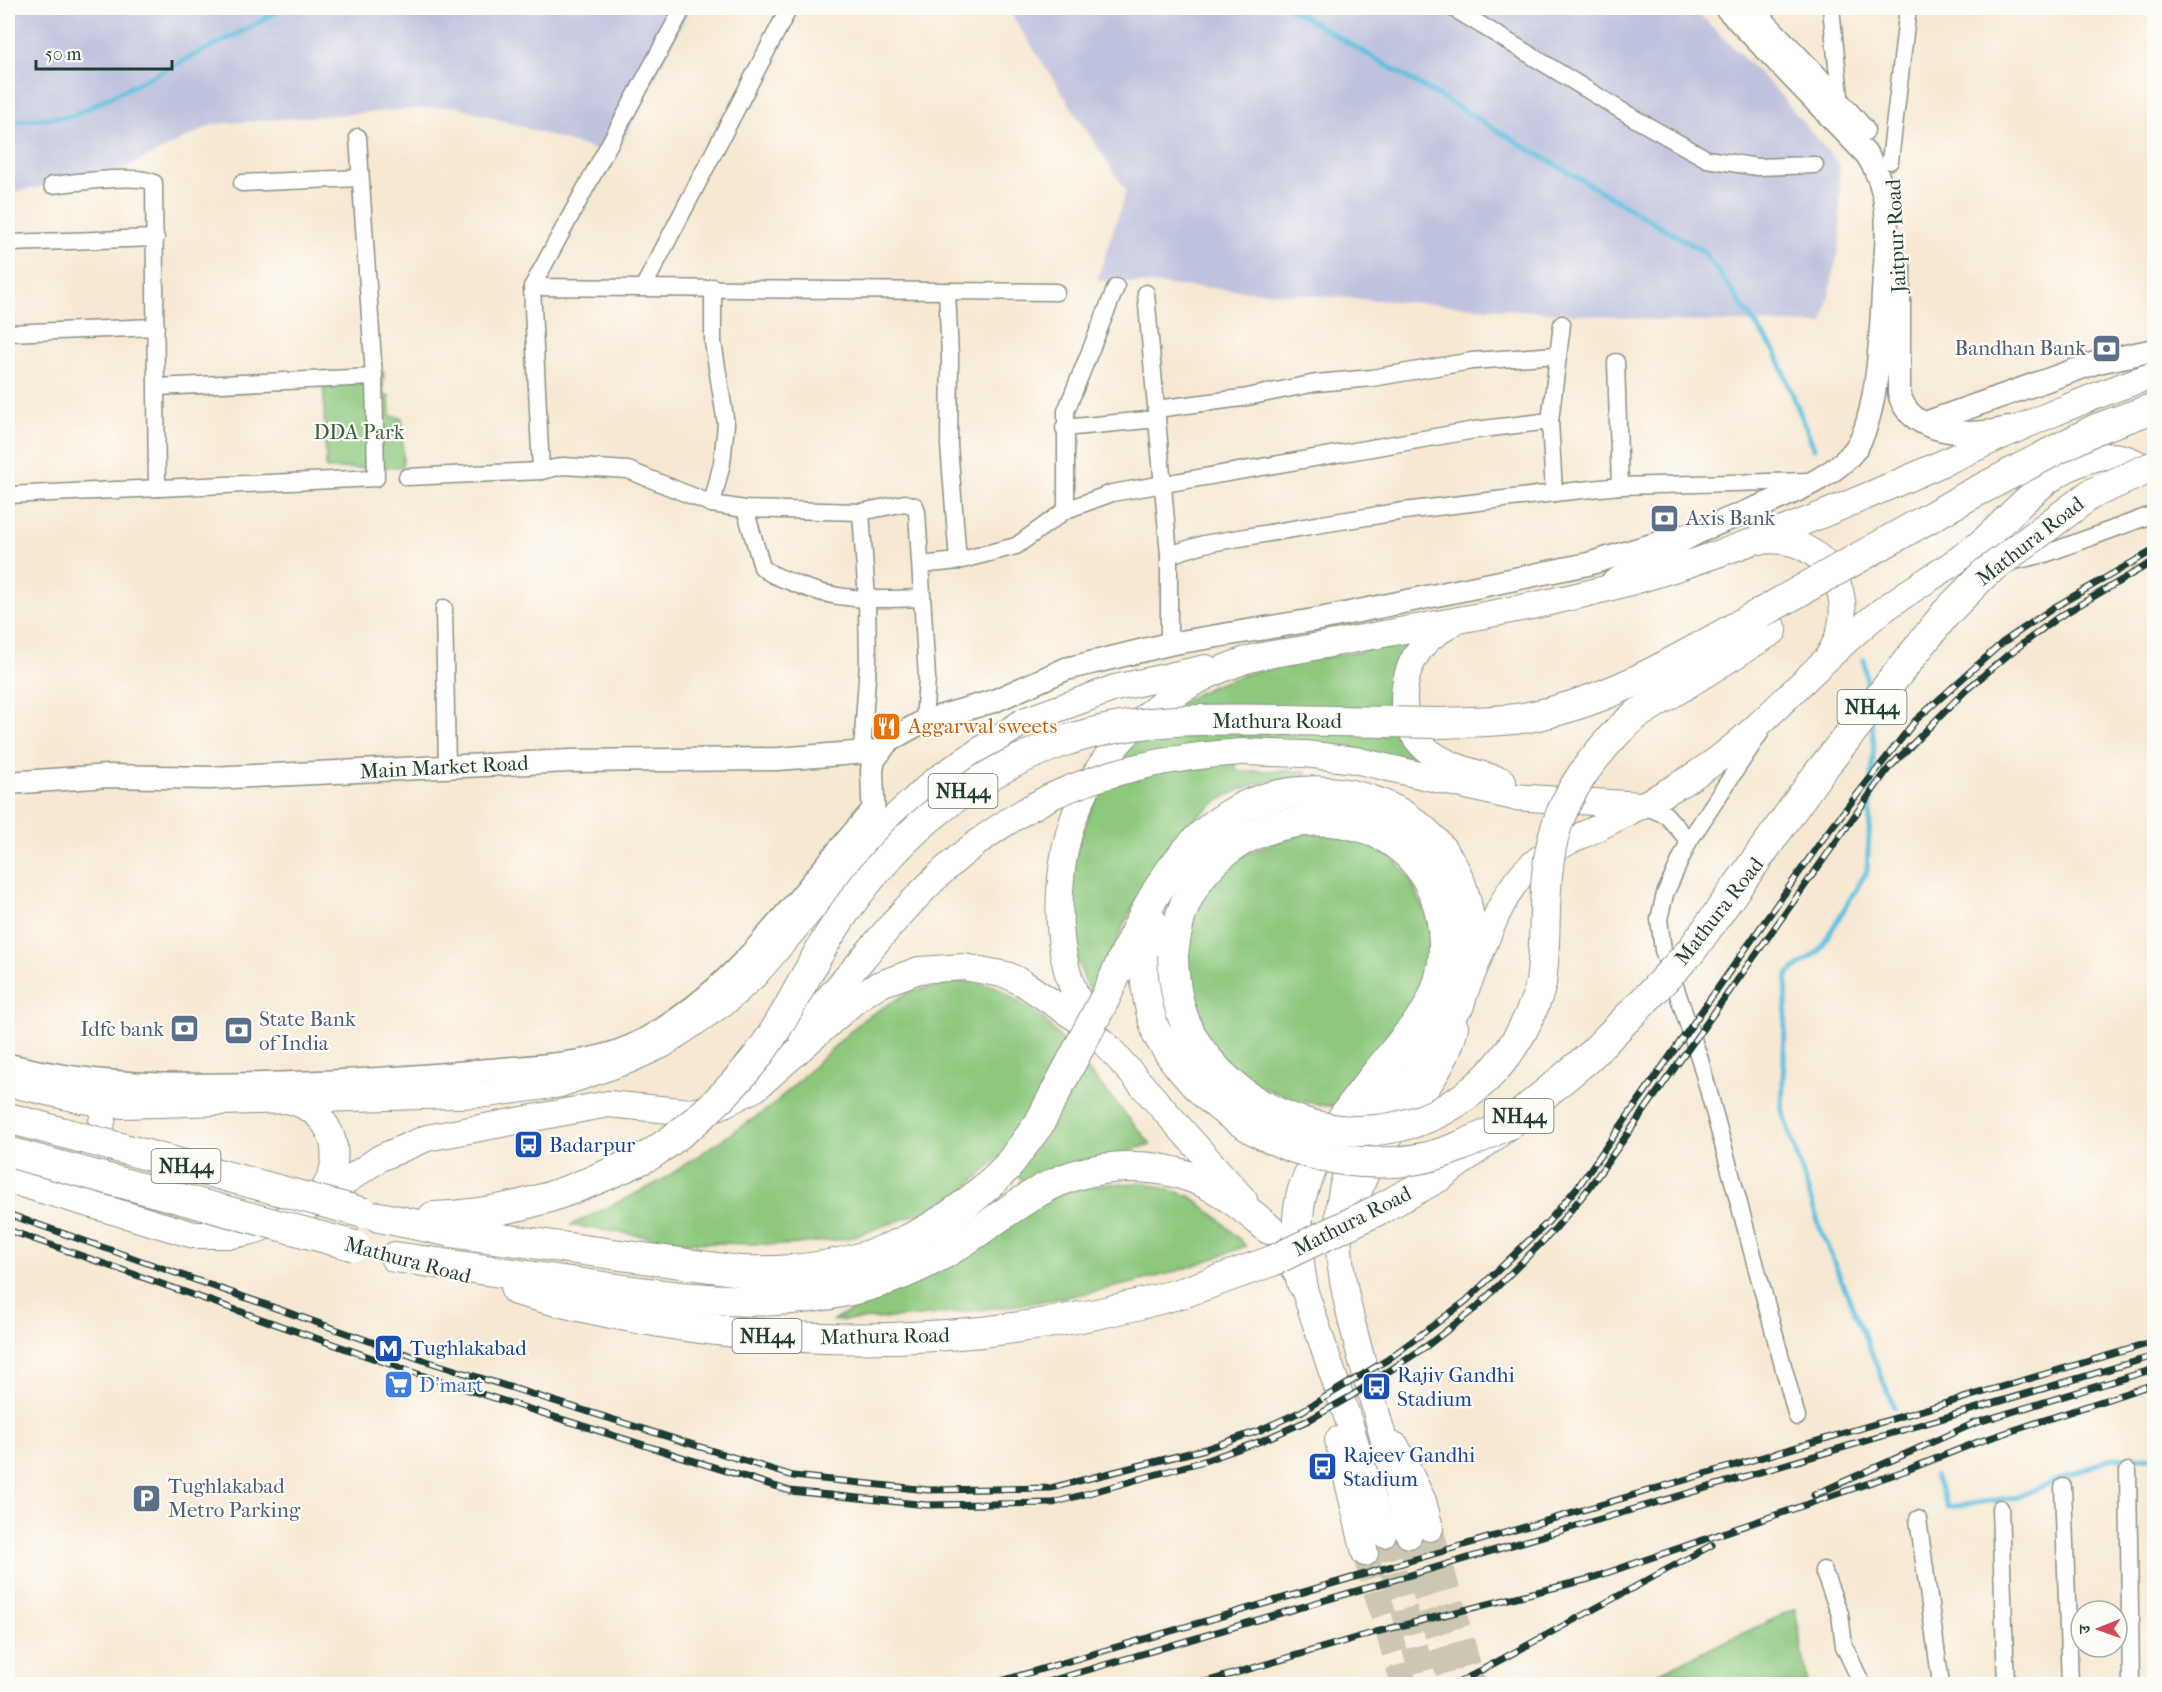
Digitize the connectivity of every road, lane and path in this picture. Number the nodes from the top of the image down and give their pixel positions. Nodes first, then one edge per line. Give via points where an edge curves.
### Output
1 (684, 8) edge
2 (789, 8) edge
3 (1453, 8) edge
4 (1726, 8) edge
5 (1750, 8) edge
6 (1831, 8) edge
7 (1908, 8) edge
8 (1841, 105) junction
9 (358, 137) dead end
10 (1890, 161) junction
11 (1815, 165) dead end
12 (360, 178) junction
13 (242, 183) dead end
14 (52, 186) dead end
15 (156, 238) junction
16 (8, 243) edge
17 (644, 286) junction
18 (532, 287) junction
19 (713, 287) junction
20 (1116, 287) dead end
21 (947, 291) junction
22 (1056, 292) dead end
23 (1146, 293) dead end
24 (1562, 324) dead end
25 (156, 327) junction
26 (8, 333) edge
27 (2154, 350) edge
28 (1558, 355) junction
29 (1616, 362) dead end
30 (2154, 375) edge
31 (374, 377) junction
32 (157, 387) junction
33 (2154, 408) edge
34 (1156, 414) junction
35 (1550, 421) junction
36 (1925, 423) junction
37 (2025, 424) junction
38 (1064, 428) junction
39 (2154, 466) edge
40 (541, 471) junction
41 (2154, 474) edge
42 (408, 477) dead end
43 (1816, 480) junction
44 (1162, 482) junction
45 (1620, 486) junction
46 (157, 488) junction
47 (1554, 493) junction
48 (8, 495) edge
49 (711, 504) junction
50 (745, 509) junction
51 (1066, 510) junction
52 (861, 512) junction
53 (2154, 514) edge
54 (1699, 531) junction
55 (1898, 536) junction
56 (1749, 542) junction
57 (1169, 555) junction
58 (958, 561) junction
59 (921, 565) junction
60 (1920, 584) junction
61 (1586, 592) junction
62 (922, 598) junction
63 (867, 600) junction
64 (444, 608) dead end
65 (1458, 620) junction
66 (1169, 645) junction
67 (1246, 660) junction
68 (1823, 663) junction
69 (1773, 713) junction
70 (924, 721) junction
71 (871, 751) junction
72 (447, 767) junction
73 (8, 783) edge
74 (1558, 800) junction
75 (1642, 805) junction
76 (873, 810) junction
77 (875, 835) junction
78 (1689, 842) junction
79 (1170, 871) junction
80 (1459, 1005) junction
81 (1109, 1048) junction
82 (8, 1065) edge
83 (777, 1068) junction
84 (8, 1083) edge
85 (279, 1098) junction
86 (106, 1104) junction
87 (8, 1118) edge
88 (1509, 1124) junction
89 (8, 1152) edge
90 (8, 1180) edge
91 (84, 1202) junction
92 (308, 1207) junction
93 (379, 1216) junction
94 (1269, 1229) junction
95 (395, 1257) junction
96 (1302, 1283) junction
97 (1356, 1336) junction
98 (1327, 1358) junction
99 (1344, 1408) junction
100 (1797, 1417) dead end
101 (2128, 1471) dead end
102 (2063, 1487) dead end
103 (2000, 1508) dead end
104 (1918, 1519) dead end
105 (1420, 1531) tunnel mouth
106 (1383, 1534) tunnel mouth
107 (1365, 1553) tunnel mouth
108 (1823, 1570) dead end
109 (1862, 1684) edge
110 (1941, 1684) edge
111 (2006, 1684) edge
112 (2070, 1684) edge
113 (2131, 1684) edge

1 - 18 street
2 - 17 street
3 - 11 street via 1707,159 1756,167
4 - 43 street, Jaitpur Road via 1867,155 1886,200 1882,322 1868,424 1859,445
5 - 8 street, Jaitpur Road
6 - 8 street
7 - 10 street
8 - 10 street, Jaitpur Road
9 - 12 street
10 - 36 street, Jaitpur Road via 1898,197 1899,392 1906,410
12 - 13 street
12 - 31 street
14 - 15 street via 97,180 151,180 155,186
15 - 16 street
15 - 25 street
17 - 18 street
17 - 19 street
18 - 40 street
19 - 21 street
19 - 49 street via 713,342 726,424 722,463
20 - 38 street via 1070,397
21 - 22 street
21 - 58 street via 949,446
23 - 34 street
24 - 28 street
25 - 26 street
25 - 32 street
27 - 36 street via 2098,362
28 - 34 street via 1472,361 1316,383
28 - 35 street
29 - 45 street
30 - 37 main road via 2095,394
31 - 32 street
31 - 46 street via 376,478
32 - 46 street
33 - 55 highway, Mathura Road / NH44, bridge via 2096,429
34 - 38 street
34 - 44 street
35 - 44 street
35 - 47 street
36 - 37 street via 1960,432
37 - 56 main road via 1944,462
38 - 51 street
39 - 88 highway, Mathura Road / NH44, bridge via 2091,494 1984,574 1946,613 1818,774 1691,951 1589,1056
40 - 42 street
40 - 49 street via 563,466 628,470
41 - 60 main road, Mathura Road via 2118,456 2085,462 2034,490 1979,543
43 - 45 street
43 - 54 street, Jaitpur Road
44 - 51 street via 1112,493
44 - 57 street
45 - 47 street
46 - 48 street
47 - 57 street via 1322,524 1204,544
49 - 50 street
50 - 52 street
50 - 63 street via 765,570 802,587
51 - 58 street via 1016,546
52 - 59 street via 905,503 915,506
52 - 63 street
53 - 60 street via 2045,554
54 - 61 street via 1611,582
54 - 66 street via 1588,564 1320,619
55 - 93 highway, Mathura Road / NH44, bridge via 1648,676 1560,709 1490,722 1220,719 1165,722 1095,733 1030,755 961,792 903,841 832,931 758,1056 709,1109 670,1142 608,1175 521,1207 452,1216
55 - 96 highway, bridge via 1772,630 1636,715 1597,754 1567,800 1552,843 1540,985 1531,1011 1506,1057 1451,1107 1402,1126 1346,1130 1302,1122 1276,1113 1236,1087 1201,1053 1178,1006 1173,982 1176,927 1193,888 1213,864 1258,831 1300,820 1329,820 1364,828 1393,843 1419,865 1439,905 1443,973 1436,994 1426,1012 1371,1081 1323,1148 1310,1172 1299,1211
56 - 61 main road via 1664,572
56 - 68 main road via 1799,544 1820,558 1836,578 1841,593 1841,623 1838,637
57 - 66 street
58 - 59 street
59 - 62 street
60 - 68 main road, Mathura Road via 1873,617
61 - 65 main road
62 - 63 street
62 - 70 street via 927,678
63 - 71 street
64 - 72 street
65 - 67 main road
65 - 74 main road via 1425,643 1409,669 1404,699 1418,742 1443,761
66 - 70 street via 1094,660 994,700
67 - 77 main road via 1115,688 1024,721 934,781
67 - 81 main road via 1172,696 1123,735 1094,776 1068,834 1060,902 1064,960 1087,1018
68 - 69 main road
69 - 75 main road via 1718,759
69 - 78 street
70 - 71 street
71 - 72 street, Main Market Road via 778,759 570,761
71 - 76 street
72 - 73 street, Main Market Road
74 - 75 main road
74 - 83 main road, bridge via 1481,791 1330,756 1242,752 1171,760 1108,774 1050,797 988,833 943,870 915,897 807,1024
75 - 78 street via 1666,815
75 - 80 main road via 1570,841 1527,869 1506,897
76 - 77 street
76 - 82 street via 772,933 708,997 644,1040 608,1055 560,1064 408,1078 169,1086 59,1078
77 - 85 main road via 754,975 726,1001 689,1028 629,1060 560,1084 488,1094
78 - 100 street via 1661,906 1660,935 1700,1060
79 - 80 highway via 1202,835 1244,807 1270,797 1326,790 1355,795 1398,812 1436,843 1460,883 1470,925 1471,955
79 - 88 highway, bridge via 1149,930 1144,957 1152,1015 1171,1058 1202,1094 1227,1113 1279,1144 1370,1161 1431,1156
79 - 93 highway, bridge via 1149,904 1058,1090 1029,1138 983,1192 909,1242 849,1262 820,1267 740,1271 457,1233
80 - 97 main road via 1371,1125 1345,1178 1338,1220 1345,1289
81 - 83 main road via 1065,1009 1023,983 985,969 941,967 919,970 858,998
81 - 94 main road
83 - 92 main road via 737,1099 704,1110 608,1104 427,1138 380,1158
84 - 86 main road
85 - 86 main road
85 - 92 main road via 316,1111 333,1141 330,1179
86 - 91 main road
87 - 93 highway, Mathura Road / NH44, bridge
88 - 95 highway, Mathura Road / NH44, bridge via 1440,1176 1272,1261 1129,1308 1035,1326 879,1340 723,1332 571,1306
89 - 95 highway, Mathura Road / NH44, bridge
90 - 91 main road
91 - 92 main road via 194,1235 211,1236 271,1226
94 - 95 highway via 1212,1187 1175,1173 1132,1166 1067,1177 1024,1200 936,1258 873,1285 790,1300 652,1294
94 - 96 main road
96 - 98 main road
97 - 98 main road
97 - 105 main road via 1374,1403
98 - 99 main road
99 - 106 main road
99 - 107 main road via 1336,1432
101 - 113 street
102 - 112 street
103 - 111 street
104 - 110 street
108 - 109 street via 1840,1614 1844,1646

